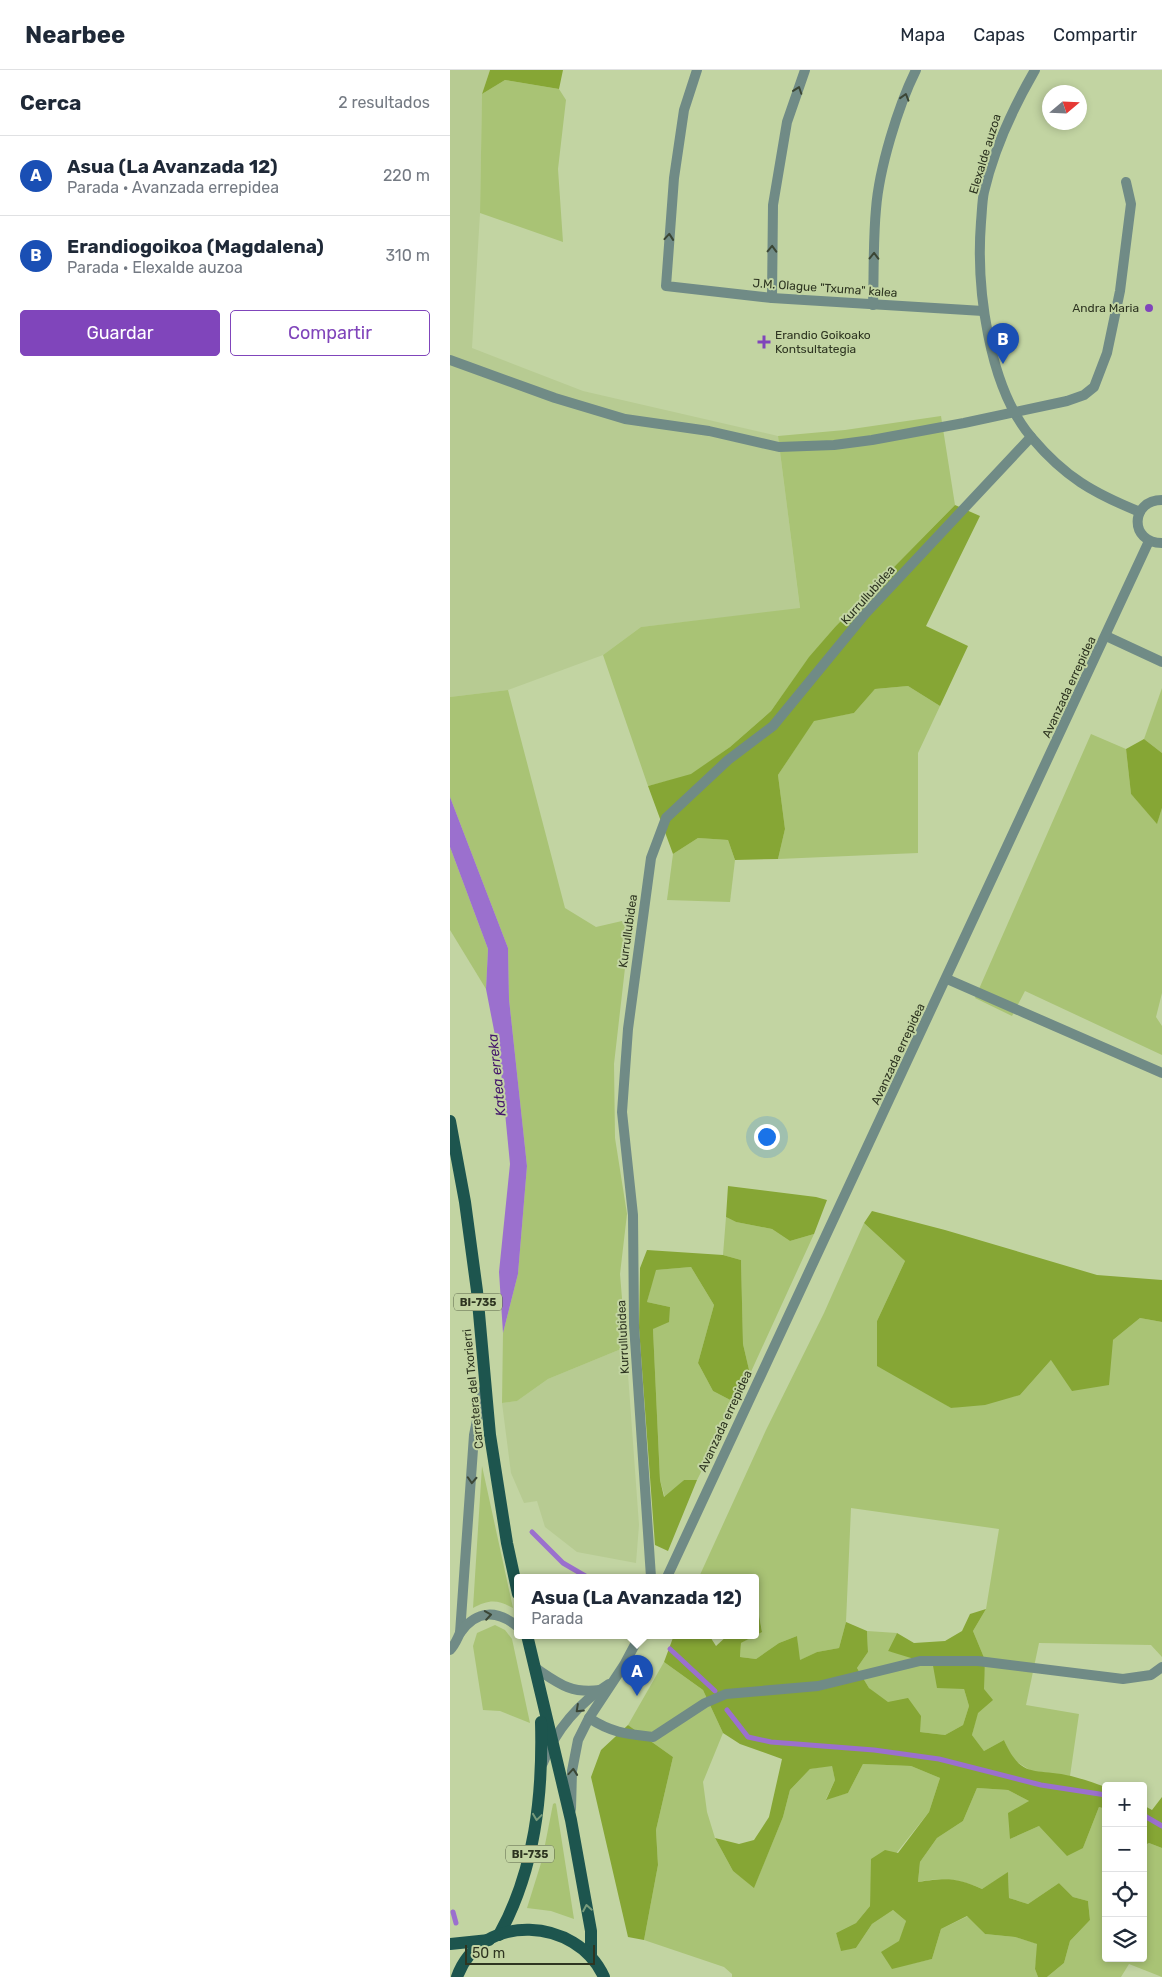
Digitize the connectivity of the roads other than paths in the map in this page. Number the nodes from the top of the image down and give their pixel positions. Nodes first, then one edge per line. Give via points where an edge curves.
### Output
1 (697, 70) edge
2 (805, 70) edge
3 (916, 70) edge
4 (1034, 70) edge
5 (1126, 182) dead end
6 (772, 298) junction
7 (873, 305) junction
8 (983, 311) junction
9 (450, 360) edge
10 (1015, 412) junction
11 (1031, 437) junction
12 (1162, 500) edge
13 (1140, 512) junction
14 (1149, 541) junction
15 (1162, 543) edge
16 (1106, 636) junction
17 (1162, 662) edge
18 (947, 978) junction
19 (1162, 1073) edge
20 (450, 1121) edge
21 (485, 1380) junction
22 (652, 1574) edge
23 (668, 1574) edge
24 (514, 1575) edge
25 (514, 1626) edge
26 (460, 1633) junction
27 (527, 1639) edge
28 (638, 1639) edge
29 (450, 1650) edge
30 (534, 1666) junction
31 (1162, 1667) edge
32 (612, 1682) junction
33 (600, 1690) junction
34 (540, 1693) junction
35 (589, 1718) junction
36 (551, 1742) junction
37 (541, 1769) junction
38 (571, 1820) junction
39 (494, 1937) junction
40 (450, 1944) edge
41 (591, 1956) junction
42 (457, 1977) edge
43 (604, 1977) edge

6 -> 1 street, J.M. Olague "Txuma" kalea via 666,286 674,178 684,110
6 -> 2 street via 774,205 788,122
7 -> 3 street via 876,208 886,155
4 - 8 street, Elexalde auzoa via 1008,117 983,192 979,256
5 - 10 street via 1131,204 1120,291 1107,353 1094,387 1084,395
6 - 7 street, J.M. Olague "Txuma" kalea
7 - 8 street, J.M. Olague "Txuma" kalea
8 - 10 street, Elexalde auzoa via 1002,381
9 - 10 street via 624,419 779,447 834,445 964,424
10 - 11 street, Elexalde auzoa
11 - 13 street, Elexalde auzoa via 1069,475 1095,493
11 - 22 street, Kurrullubidea via 865,614 773,726 728,760 666,818 651,858 628,1029 622,1112 633,1215 634,1324
12 - 13 street via 1148,503
13 - 14 street via 1140,532
14 - 15 street
14 - 16 street, Avanzada errepidea
16 - 17 street
16 - 18 street, Avanzada errepidea
18 - 19 street
18 - 23 street, Avanzada errepidea
20 - 21 main road, Carretera del Txorierri / BI-735 via 465,1202
21 - 24 main road, Carretera del Txorierri / BI-735 via 490,1435
21 -> 26 street via 474,1434
26 -> 25 street via 472,1619 490,1614 497,1614
26 - 29 street
27 - 30 main road, BI-735
28 - 32 street
30 - 33 street via 565,1688
30 - 34 main road, BI-735
31 - 35 street via 1150,1675 1123,1679 978,1662 920,1661 818,1686 726,1694 705,1703 653,1737 614,1731
32 - 33 street
32 - 35 street
33 -> 36 street via 563,1725
34 - 36 main road, BI-735
34 - 37 main road, BI-735
38 -> 35 street via 572,1771 578,1740
36 - 37 street
36 - 38 main road, BI-735
37 -> 39 main road, BI-735 via 538,1818 530,1855 511,1913
41 -> 38 main road, BI-735 via 591,1931
39 - 40 main road
39 - 41 main road, BI-735 via 524,1929 549,1931 572,1940
39 - 42 main road, BI-735 via 472,1953
41 - 43 main road, BI-735

